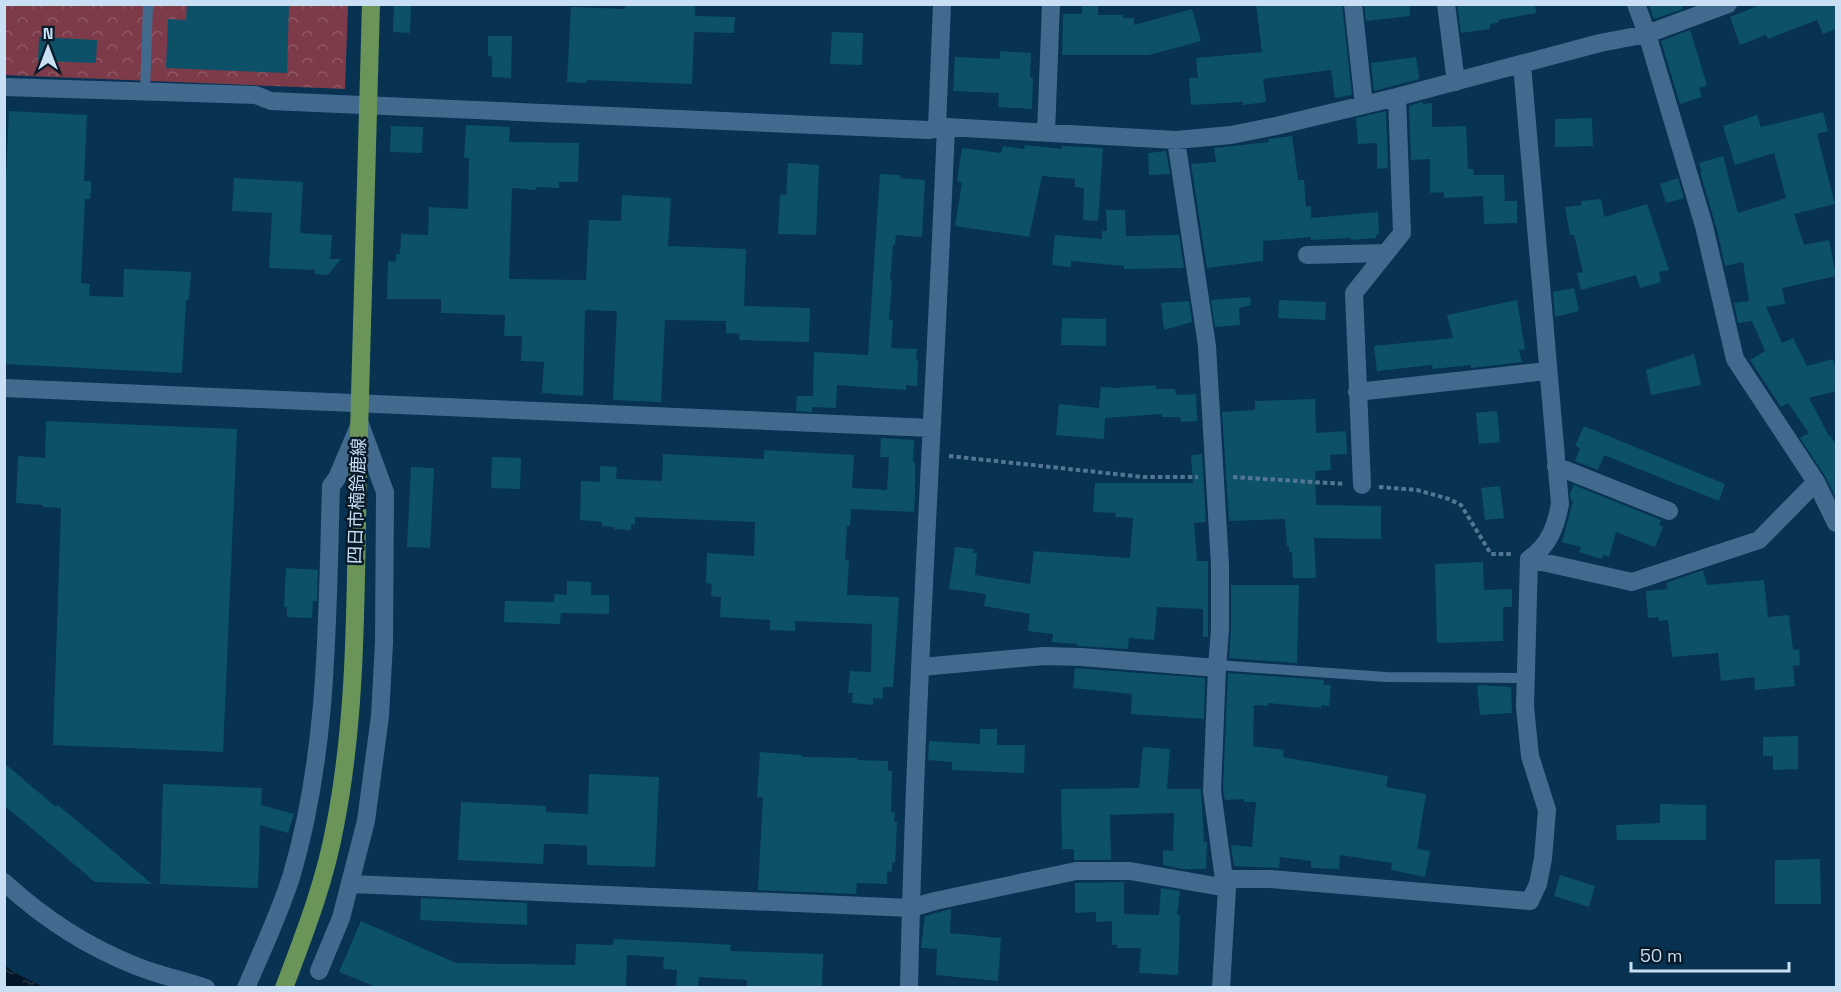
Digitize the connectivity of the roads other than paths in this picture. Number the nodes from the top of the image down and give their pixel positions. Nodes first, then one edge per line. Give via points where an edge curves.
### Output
1 (148, 4) edge
2 (371, 4) edge
3 (942, 4) edge
4 (1051, 4) edge
5 (1353, 4) edge
6 (1446, 4) edge
7 (1636, 4) edge
8 (1728, 4) edge
9 (1647, 34) junction
10 (1522, 65) junction
11 (1456, 82) junction
12 (4, 87) edge
13 (145, 92) junction
14 (1397, 97) junction
15 (1364, 105) junction
16 (368, 106) junction
17 (941, 127) junction
18 (1046, 133) junction
19 (1176, 140) junction
20 (1386, 253) junction
21 (1307, 255) dead end
22 (1547, 371) junction
23 (4, 388) edge
24 (1357, 392) junction
25 (361, 403) junction
26 (360, 424) junction
27 (932, 428) junction
28 (1556, 466) junction
29 (1816, 482) junction
30 (1362, 485) road end
31 (1670, 511) dead end
32 (1836, 523) edge
33 (1533, 556) junction
34 (1217, 667) junction
35 (921, 668) junction
36 (1525, 678) junction
37 (4, 882) edge
38 (1225, 883) junction
39 (351, 884) junction
40 (911, 909) junction
41 (319, 971) dead end
42 (206, 987) edge
43 (246, 987) edge
44 (284, 987) edge
45 (909, 987) edge
46 (1221, 987) edge

1 - 13 lane
2 - 16 main road, 四日市楠鈴鹿線
3 - 17 street
4 - 18 street
5 - 15 street
6 - 11 street
7 - 9 street
8 - 9 street
9 - 10 street
9 - 29 street via 1704,226 1735,359
10 - 11 street
10 - 22 street
11 - 14 street
12 - 13 street
13 - 16 street via 256,95 271,101
14 - 15 street
14 - 20 street via 1402,233
15 - 19 street via 1231,135
16 - 17 street via 928,130
16 - 25 main road, 四日市楠鈴鹿線
17 - 18 street
17 - 27 street
18 - 19 street
19 - 34 street via 1207,346 1220,587
20 - 21 street
20 - 24 street via 1354,293
22 - 24 street
22 - 28 street
23 - 25 street
24 - 30 street
25 - 26 main road, 四日市楠鈴鹿線
25 - 27 street
26 - 39 street via 385,492 384,643 380,716 366,821
26 - 43 street via 331,486 323,703 310,800 285,895
26 - 44 main road, 四日市楠鈴鹿線 via 350,734 325,870
27 - 35 street
28 - 31 street
28 - 33 street via 1560,504 1556,526
29 - 32 street
29 - 33 street via 1759,540 1632,582
33 - 36 street
34 - 35 street via 1044,656
34 - 36 lane via 1386,677
34 - 38 street via 1212,791
35 - 40 street
36 - 38 street via 1530,756 1547,810 1543,859 1530,901 1270,879
37 - 42 street via 76,936 109,954
38 - 40 street via 1130,871 1076,871
38 - 46 street
39 - 40 street
39 - 41 street
40 - 45 street

